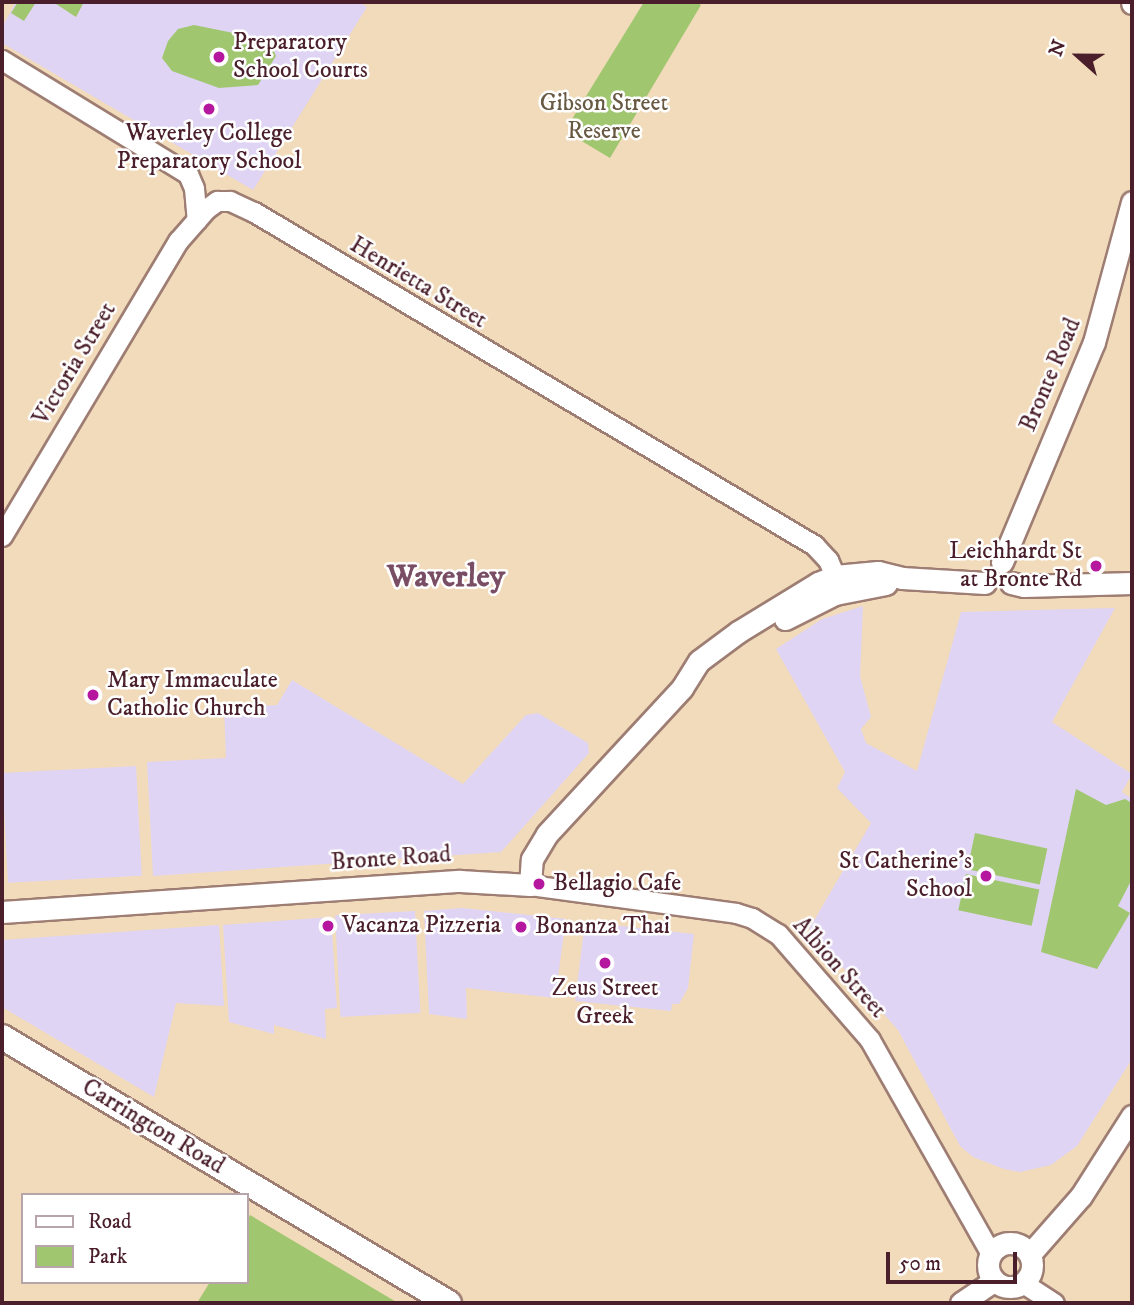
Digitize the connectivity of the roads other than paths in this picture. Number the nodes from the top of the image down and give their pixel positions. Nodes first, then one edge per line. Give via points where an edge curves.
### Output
1 (2, 60) edge
2 (1132, 202) edge
3 (197, 220) junction
4 (2, 537) edge
5 (1002, 562) junction
6 (835, 576) junction
7 (902, 578) junction
8 (985, 583) junction
9 (1011, 583) junction
10 (1132, 583) edge
11 (682, 688) junction
12 (530, 885) junction
13 (2, 912) edge
14 (2, 1037) edge
15 (1132, 1116) edge
16 (991, 1254) junction
17 (1030, 1254) junction
18 (994, 1280) junction
19 (1023, 1283) junction
20 (449, 1303) edge
21 (961, 1303) edge
22 (1054, 1303) edge

1 - 3 street via 176,164 191,177
2 - 5 main road, Bronte Road via 1099,329
3 - 4 street, Victoria Street via 172,251
3 - 6 street, Henrietta Street via 217,201 230,201 254,212 814,545
5 - 8 main road via 987,567
5 - 9 main road via 1012,573
6 - 7 main road via 878,572
6 - 11 main road via 718,646 699,662
7 - 8 main road
7 - 11 main road via 835,594 802,608
8 - 9 main road via 1000,591
9 - 10 main road
11 - 12 main road via 547,834 532,859
12 - 13 main road, Bronte Road via 460,881
12 - 16 street, Albion Street via 736,913 778,934 870,1040
14 - 20 main road, Carrington Road
15 - 17 main road via 1081,1196
16 - 17 main road via 1008,1243
16 - 18 main road via 988,1268
17 - 19 main road via 1032,1271
18 - 19 main road via 1007,1287
18 - 21 main road
19 - 22 street

